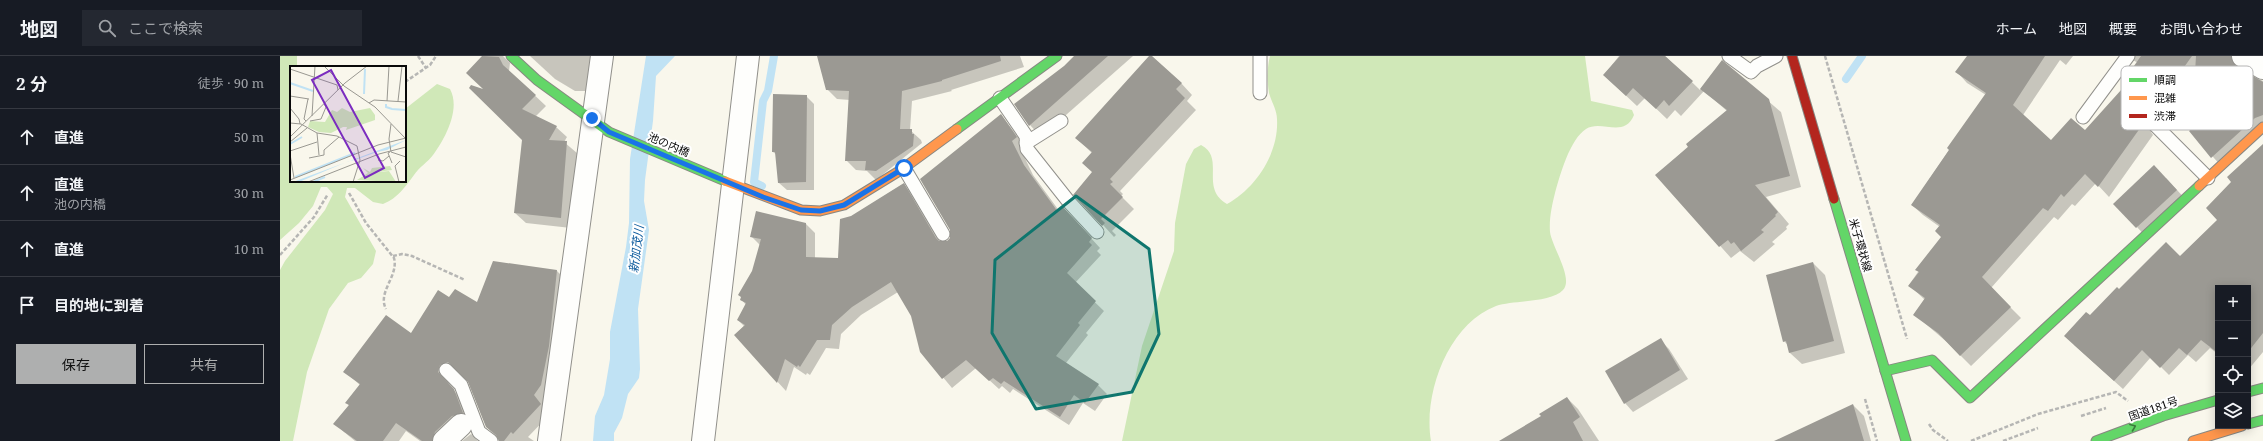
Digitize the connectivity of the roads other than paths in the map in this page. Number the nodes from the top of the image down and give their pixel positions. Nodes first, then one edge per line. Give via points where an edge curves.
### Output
1 (511, 56) edge
2 (602, 56) edge
3 (748, 56) edge
4 (1057, 56) edge
5 (1260, 56) edge
6 (1729, 56) edge
7 (1776, 56) edge
8 (1792, 56) edge
9 (2128, 56) edge
10 (2243, 56) edge
11 (2263, 68) edge
12 (1260, 93) dead end
13 (1000, 98) junction
14 (2083, 117) dead end
15 (1061, 121) dead end
16 (601, 125) junction
17 (2263, 127) edge
18 (2160, 130) edge
19 (1026, 143) junction
20 (904, 168) junction
21 (2208, 178) junction
22 (726, 181) junction
23 (1097, 232) dead end
24 (943, 234) dead end
25 (446, 370) dead end
26 (1886, 371) junction
27 (2263, 388) edge
28 (2251, 391) edge
29 (2215, 401) edge
30 (2263, 420) edge
31 (2251, 423) edge
32 (461, 425) dead end
33 (2232, 429) edge
34 (444, 441) edge
35 (490, 441) edge
36 (549, 441) edge
37 (703, 441) edge
38 (1906, 441) edge
39 (2096, 441) edge
40 (2194, 441) edge

1 - 16 main road, 池の内橋 via 537,80
2 - 16 street
3 - 22 street
4 - 13 main road, 池の内橋
5 - 12 lane
6 - 7 lane via 1751,72
8 - 26 main road, 米子環状線
9 - 14 lane
10 - 11 street
13 - 19 lane via 1026,136
13 - 20 main road, 池の内橋
15 - 19 lane
16 - 22 main road, 池の内橋
16 - 36 street
17 - 21 main road
18 - 21 lane
19 - 23 lane via 1027,149 1064,196
20 - 22 main road, 池の内橋 via 844,205 820,211 801,210
20 - 24 lane
21 - 26 main road via 1970,398 1932,360
22 - 37 street
25 - 35 lane via 461,385 479,432
26 - 38 main road, 米子環状線
27 - 28 main road
39 -> 29 main road, 国道181号 via 2163,416
30 - 31 main road
32 - 34 street
33 - 40 main road

